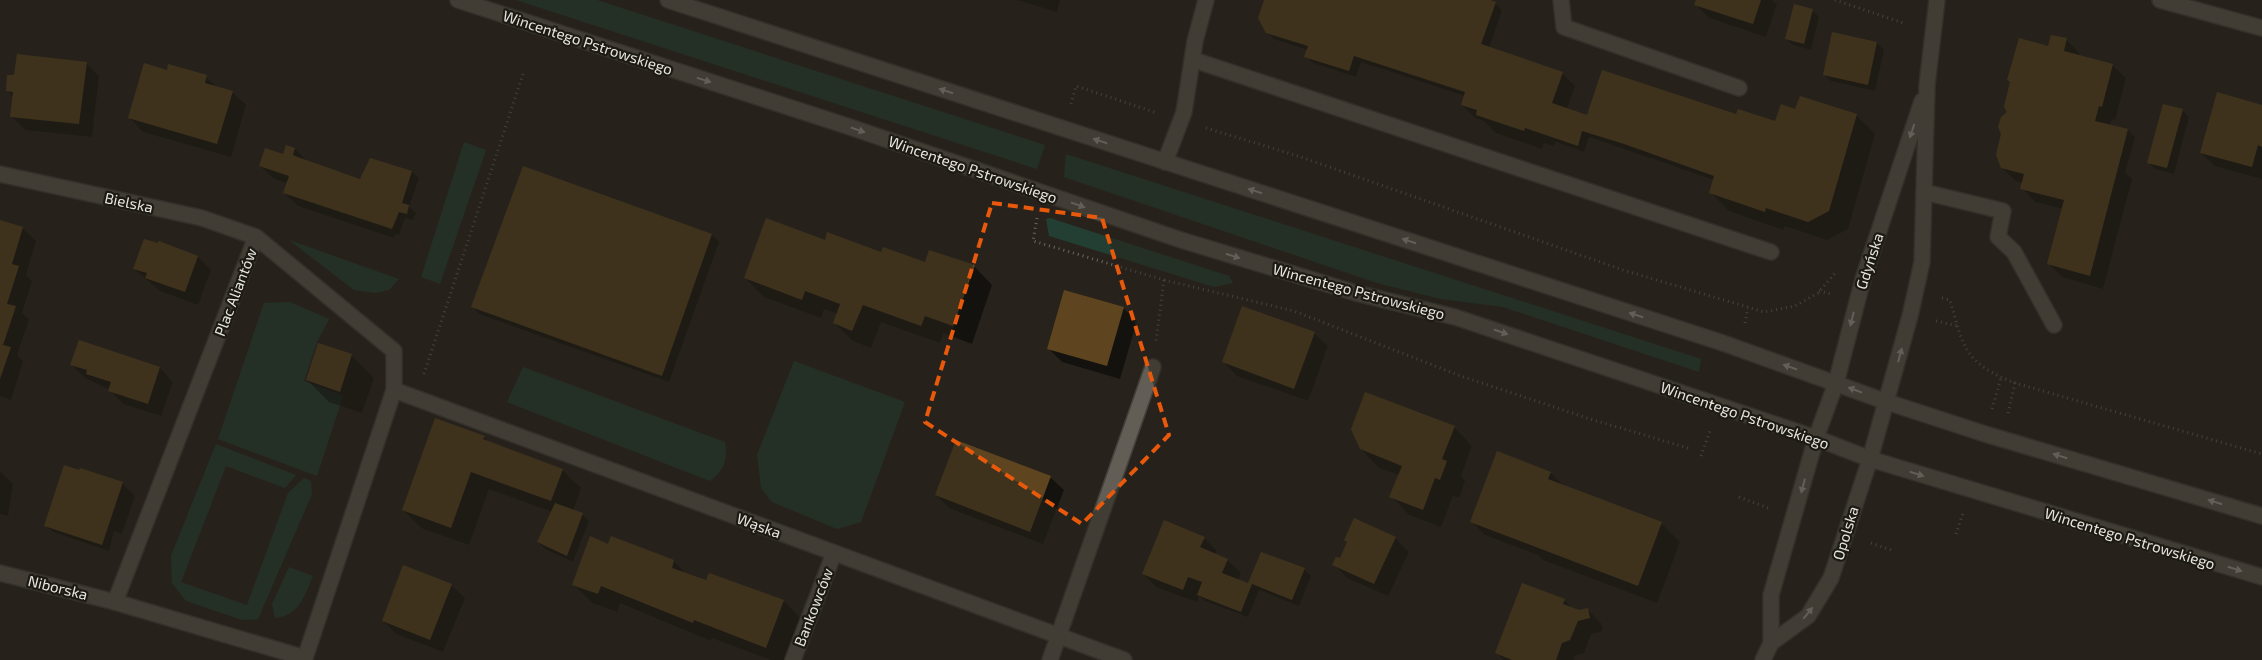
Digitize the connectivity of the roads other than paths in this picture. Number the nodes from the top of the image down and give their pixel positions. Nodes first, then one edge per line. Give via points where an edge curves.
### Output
1 (458, 0) edge
2 (668, 0) edge
3 (1206, 0) edge
4 (1561, 0) edge
5 (1937, 0) edge
6 (2160, 0) edge
7 (2262, 28) edge
8 (1194, 60) junction
9 (1927, 85) junction
10 (1738, 88) dead end
11 (1165, 162) junction
12 (0, 174) edge
13 (1924, 192) junction
14 (256, 237) junction
15 (1771, 252) dead end
16 (2054, 325) dead end
17 (1153, 367) road end
18 (1836, 383) junction
19 (394, 390) junction
20 (1887, 402) junction
21 (1816, 438) junction
22 (1870, 459) junction
23 (2262, 516) edge
24 (834, 553) junction
25 (0, 573) edge
26 (2262, 577) edge
27 (115, 602) junction
28 (1060, 635) junction
29 (1771, 643) junction
30 (305, 659) edge
31 (793, 660) edge
32 (1050, 660) edge
33 (1124, 660) edge
34 (1763, 660) edge

1 -> 21 street, Wincentego Pstrowskiego via 847,126 1181,240 1356,293 1455,317
11 -> 2 street
3 - 8 street via 1195,41
4 - 10 street via 1564,27
5 - 9 street, Gdyńska
6 - 7 street
8 - 11 street via 1181,120
8 - 15 street
9 - 13 street, Gdyńska
9 -> 18 street, Gdyńska via 1863,279
18 -> 11 street via 1714,340
12 - 14 street, Bielska via 202,218
13 - 16 street via 2003,211 1998,237 2014,252
20 -> 13 street, Gdyńska via 1922,262
14 - 19 street, Plac Aliantów via 394,351
14 - 27 street, Plac Aliantów
17 - 28 street
20 -> 18 street
18 - 21 street, Gdyńska
19 - 24 street, Wąska
19 - 30 street, Plac Aliantów
20 - 22 street, Opolska
23 -> 20 street
21 - 22 street, Wincentego Pstrowskiego
21 -> 29 street, Opolska via 1772,595
22 -> 26 street, Wincentego Pstrowskiego
29 -> 22 street, Opolska via 1808,616 1831,578
24 - 28 street, Wąska
24 - 31 street, Bankowców
25 - 27 street, Niborska
27 - 30 street, Plac Aliantów
28 - 32 street
28 - 33 street, Wąska
29 - 34 street, Opolska

